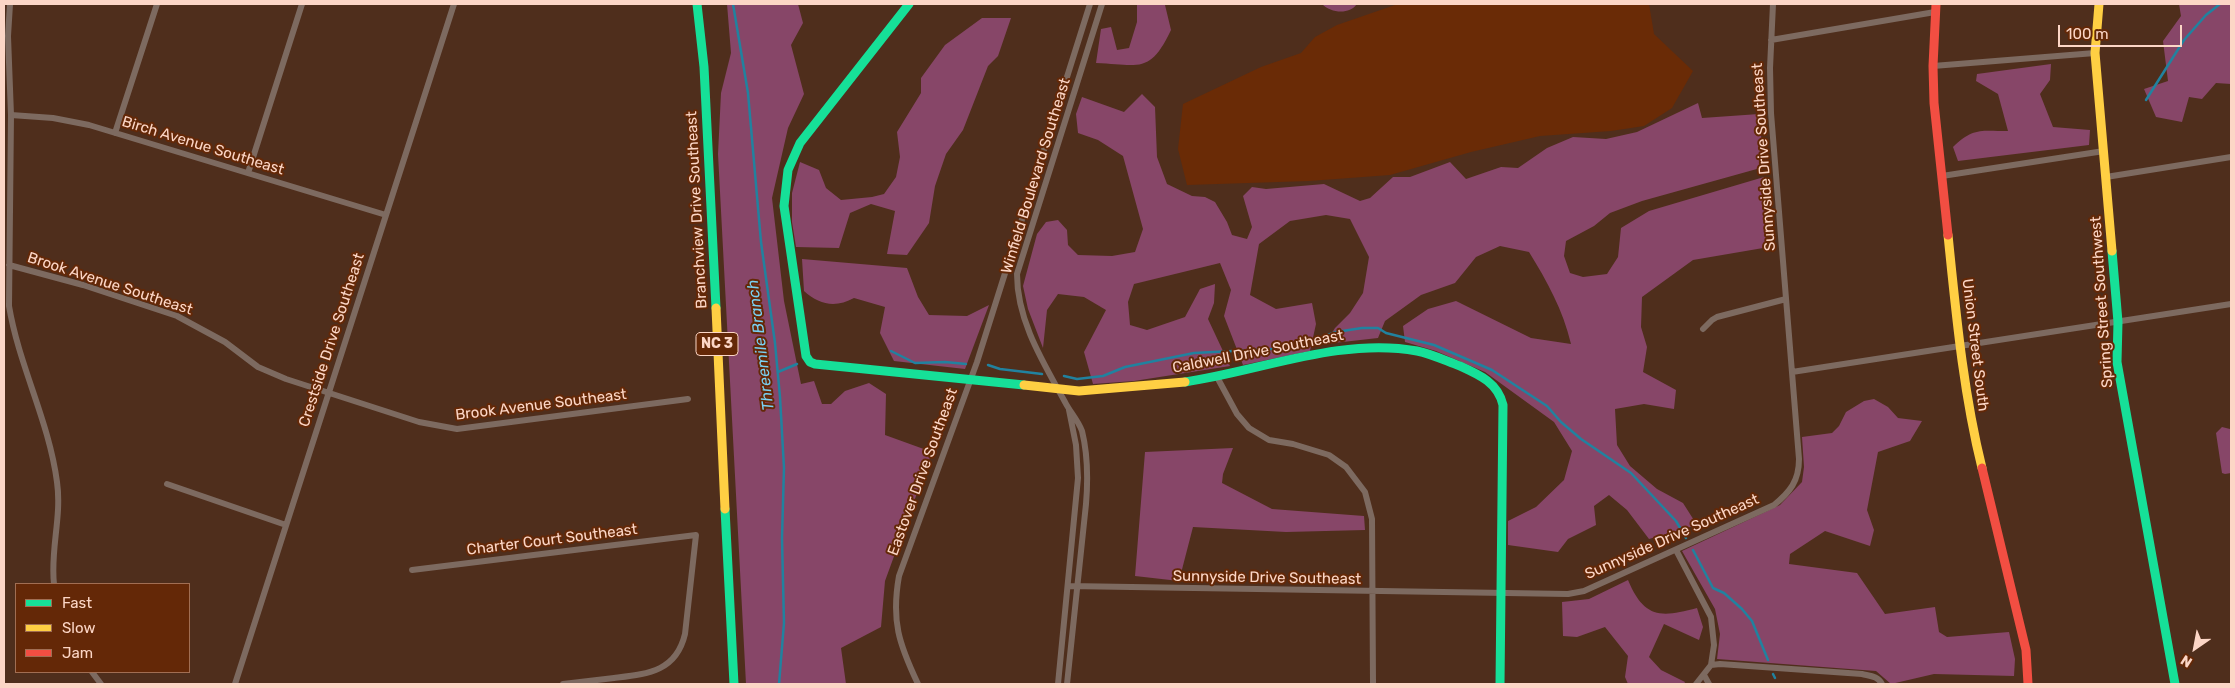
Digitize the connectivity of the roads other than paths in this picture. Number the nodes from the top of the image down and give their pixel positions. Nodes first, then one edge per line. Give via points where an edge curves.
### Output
1 (10, 4) edge
2 (157, 4) edge
3 (302, 4) edge
4 (454, 4) edge
5 (697, 4) edge
6 (909, 4) edge
7 (1090, 4) edge
8 (1102, 4) edge
9 (1773, 4) edge
10 (2099, 4) edge
11 (1936, 8) edge
12 (1771, 40) junction
13 (2095, 52) junction
14 (1933, 66) junction
15 (11, 115) junction
16 (115, 133) junction
17 (2104, 151) junction
18 (2231, 157) edge
19 (248, 173) junction
20 (1942, 176) junction
21 (2106, 177) junction
22 (386, 215) junction
23 (9, 265) junction
24 (1006, 270) joint
25 (1786, 299) junction
26 (2231, 304) edge
27 (2118, 322) junction
28 (1703, 329) dead end
29 (1959, 346) junction
30 (1792, 372) junction
31 (1217, 377) junction
32 (971, 379) junction
33 (1058, 389) junction
34 (328, 392) junction
35 (688, 399) dead end
36 (1068, 408) junction
37 (166, 484) dead end
38 (286, 525) junction
39 (1676, 550) junction
40 (412, 570) dead end
41 (54, 583) edge
42 (1069, 586) junction
43 (1077, 587) junction
44 (1373, 592) junction
45 (1501, 595) junction
46 (1711, 665) junction
47 (93, 673) edge
48 (1704, 675) junction
49 (101, 684) edge
50 (235, 684) edge
51 (564, 684) edge
52 (734, 684) edge
53 (918, 684) edge
54 (1058, 684) edge
55 (1067, 684) edge
56 (1373, 684) edge
57 (1500, 684) edge
58 (1696, 684) edge
59 (1709, 684) edge
60 (1882, 684) edge
61 (2028, 684) edge
62 (2175, 684) edge

1 - 15 street
2 - 16 street
3 - 19 street
4 - 22 street, Crestside Drive Southeast
5 - 52 street, Branchview Drive Southeast / NC 3 via 705,86
6 - 32 street, Caldwell Drive Southeast via 800,143 788,170 784,206 806,356 814,364
7 - 24 street, Winfield Boulevard Southeast
8 - 33 street, Winfield Boulevard Southeast via 1017,274 1021,314
9 - 12 street, Sunnyside Drive Southeast
10 - 13 street, Spring Street Southwest
11 - 12 street
11 - 14 street, Union Street South
12 - 25 street, Sunnyside Drive Southeast via 1771,113
13 - 14 street
13 - 17 street, Spring Street Southwest
14 - 20 street, Union Street South
15 - 16 street, Birch Avenue Southeast via 53,118
15 - 23 street
16 - 19 street, Birch Avenue Southeast
17 - 20 street
17 - 21 street, Spring Street Southwest
18 - 21 street
19 - 22 street, Birch Avenue Southeast
20 - 29 street, Union Street South
21 - 27 street, Spring Street Southwest
22 - 34 street, Crestside Drive Southeast
23 - 34 street, Brook Avenue Southeast via 177,316 225,342 258,367
23 - 41 street via 11,321 52,451 57,482
24 - 32 street, Eastover Drive Southeast
25 - 28 street via 1717,317
25 - 30 street, Sunnyside Drive Southeast
26 - 27 street
27 - 29 street
27 - 62 street, Spring Street Southwest via 2118,371
29 - 30 street
29 - 61 street, Union Street South via 1975,444 2026,650
30 - 39 street, Sunnyside Drive Southeast via 1799,460 1793,487 1774,505
31 - 33 street, Caldwell Drive Southeast via 1108,390
31 - 44 street via 1237,414 1249,428 1269,440 1329,455 1354,476 1365,492 1372,519
31 - 45 street, Caldwell Drive Southeast via 1334,350 1364,347 1431,354 1490,381 1500,392 1503,404
32 - 33 street, Caldwell Drive Southeast
32 - 53 street, Eastover Drive Southeast via 903,563 896,591 898,636
33 - 36 street, Winfield Boulevard Southeast
34 - 35 street, Brook Avenue Southeast via 419,422 457,429
34 - 38 street, Crestside Drive Southeast
36 - 42 street, Winfield Boulevard Southeast via 1078,464
36 - 43 street, Winfield Boulevard Southeast via 1082,432 1088,479
37 - 38 street
38 - 50 street, Crestside Drive Southeast
39 - 45 street, Sunnyside Drive Southeast via 1584,591 1548,596
39 - 46 street via 1711,617 1714,645
40 - 51 street, Charter Court Southeast via 696,535 685,634 670,661 645,674
42 - 43 street, Sunnyside Drive Southeast
42 - 54 street, Winfield Boulevard Southeast
43 - 44 street, Sunnyside Drive Southeast
43 - 55 street, Winfield Boulevard Southeast
44 - 45 street, Sunnyside Drive Southeast
44 - 56 street
45 - 57 street, Caldwell Drive Southeast
46 - 48 street
46 - 60 street via 1862,674 1875,677
47 - 49 street
48 - 58 street
48 - 59 street

